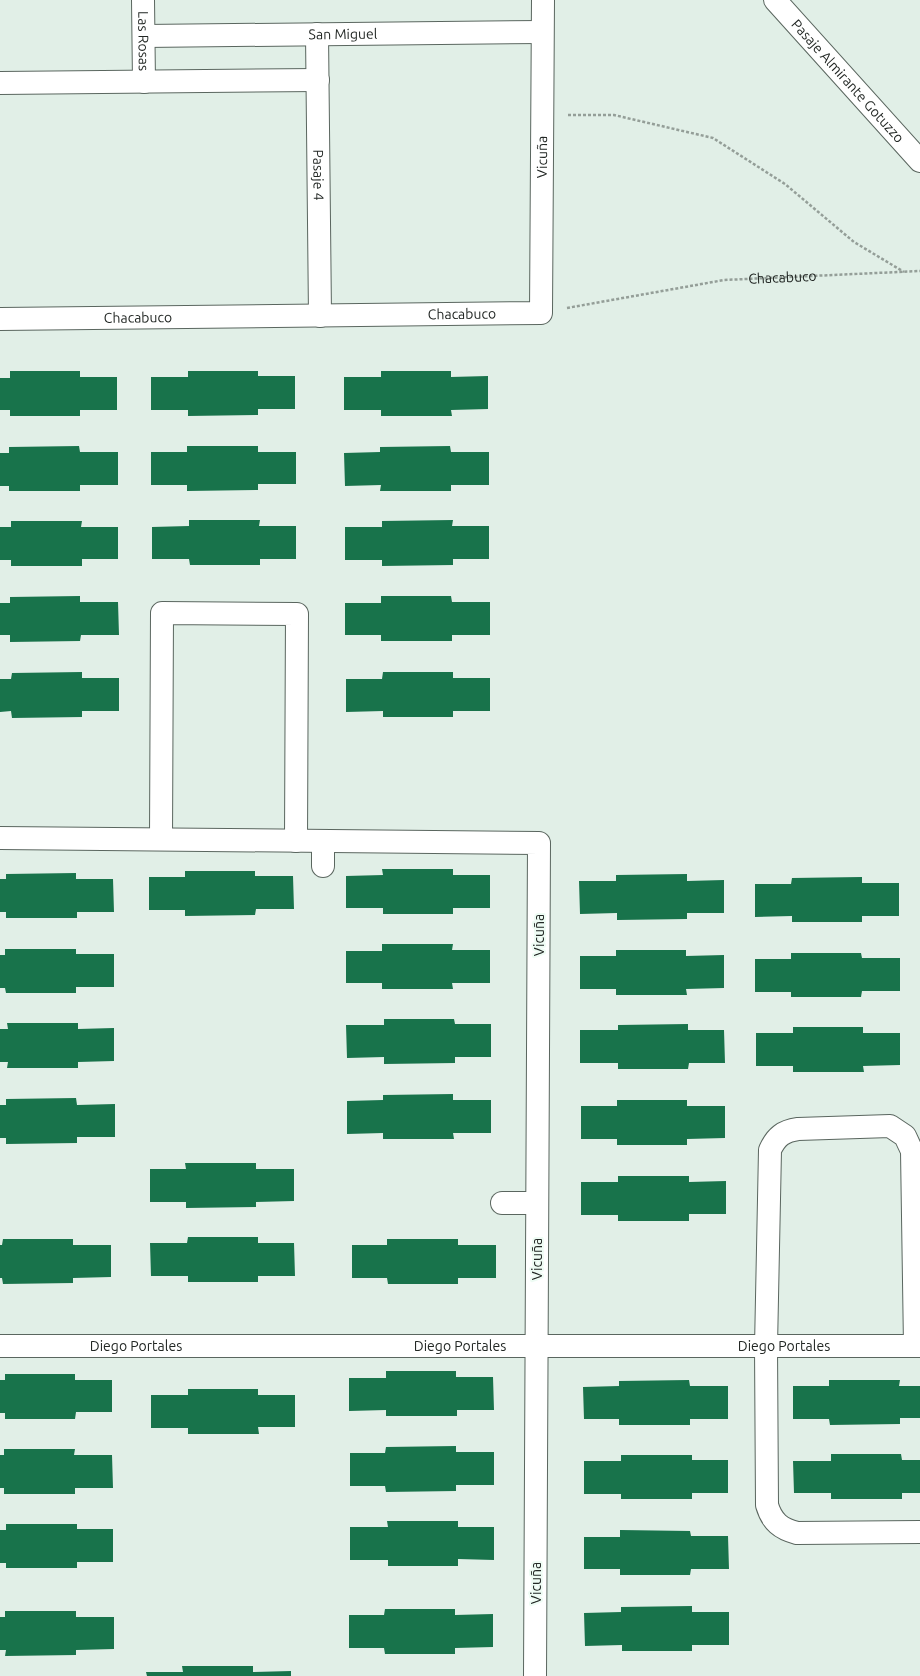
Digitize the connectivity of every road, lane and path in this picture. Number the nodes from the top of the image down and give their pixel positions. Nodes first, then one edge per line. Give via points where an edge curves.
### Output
1 (143, 0) edge
2 (543, 0) edge
3 (775, 0) edge
4 (542, 32) junction
5 (317, 34) junction
6 (144, 36) junction
7 (318, 80) junction
8 (144, 82) junction
9 (0, 83) edge
10 (542, 109) junction
11 (920, 161) edge
12 (920, 271) edge
13 (904, 272) junction
14 (541, 313) junction
15 (320, 316) junction
16 (0, 319) edge
17 (0, 838) edge
18 (161, 839) junction
19 (296, 841) junction
20 (323, 841) junction
21 (323, 866) dead end
22 (502, 1203) dead end
23 (538, 1203) junction
24 (0, 1346) edge
25 (537, 1346) junction
26 (918, 1346) edge
27 (766, 1347) junction
28 (920, 1532) edge
29 (535, 1676) edge

1 - 6 street, Las Rosas
2 - 4 street, Vicuña
3 - 11 street, Pasaje Almirante Gotuzzo
4 - 5 street, San Miguel
4 - 10 street, Vicuña
5 - 6 street, San Miguel
5 - 7 street, Pasaje 4
6 - 8 street, Las Rosas
7 - 8 street
7 - 15 street, Pasaje 4
8 - 9 street
10 - 13 path via 555,115 614,115 714,138 785,184 854,242
10 - 14 street, Vicuña
12 - 13 path, Chacabuco
13 - 14 path, Chacabuco via 724,280
14 - 15 street, Chacabuco
15 - 16 street, Chacabuco
17 - 18 street
18 - 19 street
18 - 19 street via 162,613 297,614
19 - 20 street
20 - 21 street
20 - 23 street, Vicuña via 539,843
22 - 23 street
23 - 25 street, Vicuña
24 - 25 street, Diego Portales
25 - 27 street, Diego Portales
25 - 29 street, Vicuña
26 - 27 street, Diego Portales
26 - 27 street via 912,1151 905,1136 890,1126 788,1130 774,1142 770,1150
27 - 28 street via 767,1505 774,1521 781,1527 797,1533

